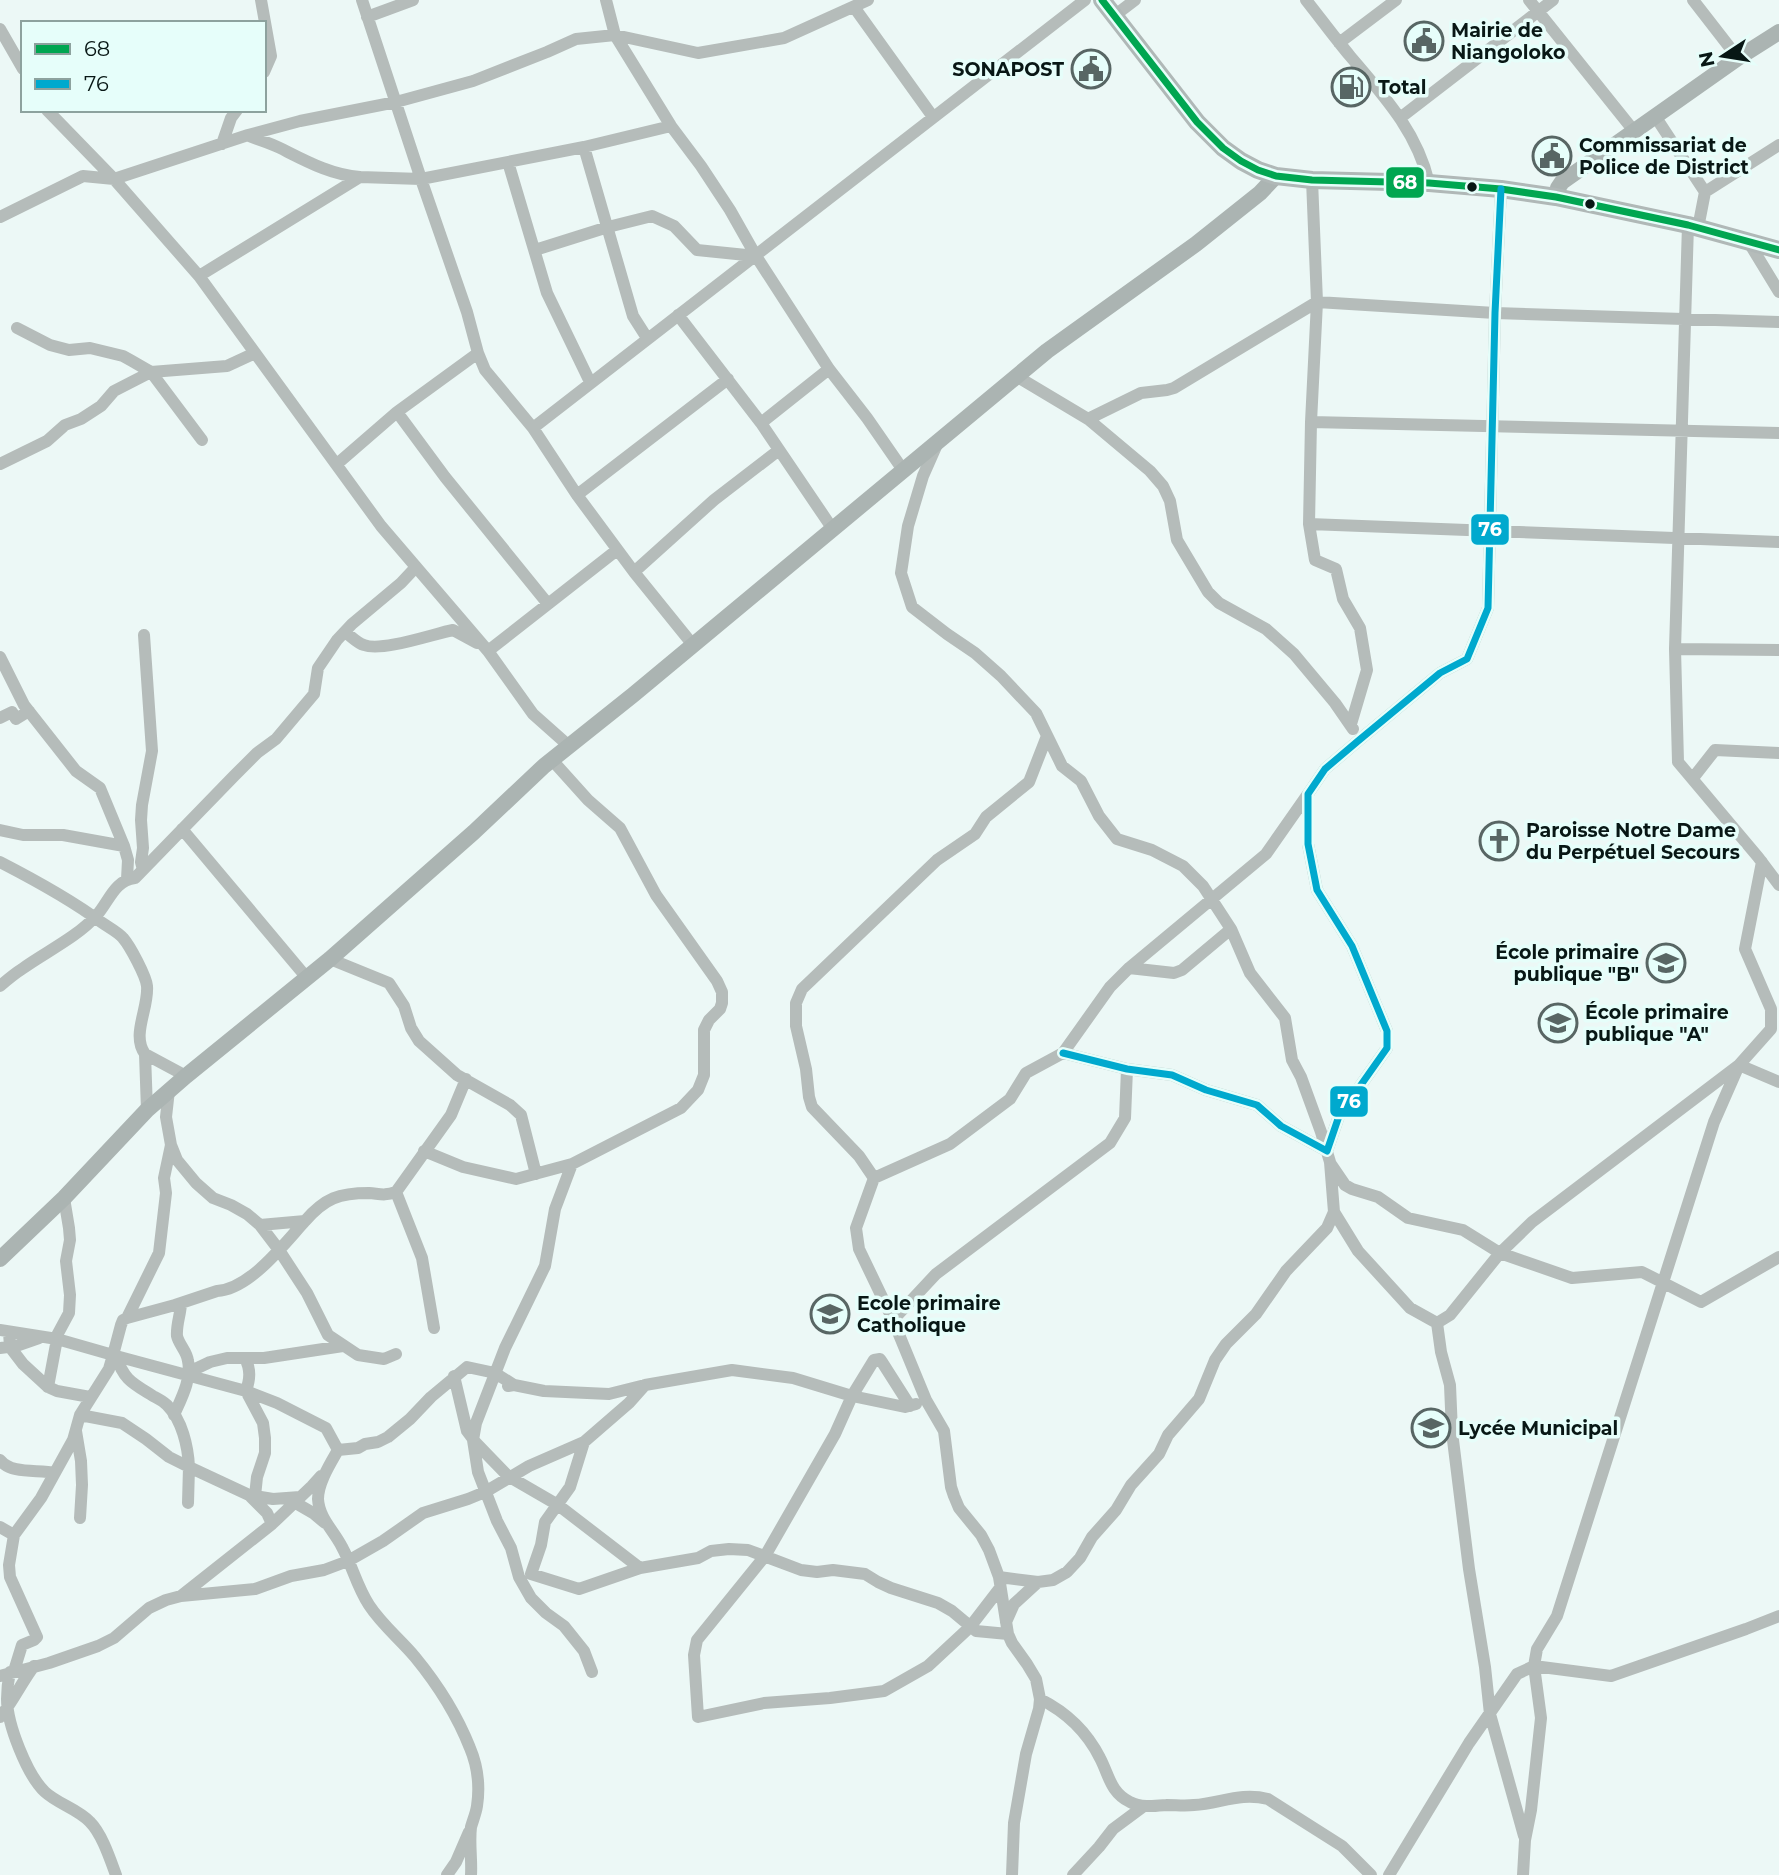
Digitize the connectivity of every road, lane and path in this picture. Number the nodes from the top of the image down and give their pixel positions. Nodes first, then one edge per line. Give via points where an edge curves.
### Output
1 (261, 0) edge
2 (362, 0) edge
3 (413, 0) edge
4 (606, 0) edge
5 (868, 0) edge
6 (1085, 0) edge
7 (1102, 0) edge
8 (1135, 0) edge
9 (1306, 0) edge
10 (1396, 0) edge
11 (1529, 0) edge
12 (1553, 0) edge
13 (1693, 0) edge
14 (854, 6) junction
15 (1538, 11) junction
16 (1114, 16) junction
17 (367, 17) junction
18 (265, 21) edge
19 (266, 28) edge
20 (0, 29) edge
21 (1779, 32) edge
22 (615, 35) junction
23 (1339, 43) junction
24 (1738, 58) junction
25 (21, 66) edge
26 (266, 67) edge
27 (396, 102) junction
28 (49, 112) edge
29 (58, 112) edge
30 (236, 112) edge
31 (1655, 116) junction
32 (933, 117) junction
33 (1400, 118) junction
34 (61, 125) junction
35 (671, 126) junction
36 (1634, 131) junction
37 (248, 135) junction
38 (222, 144) junction
39 (1779, 145) edge
40 (584, 147) junction
41 (508, 162) junction
42 (1276, 176) junction
43 (360, 177) junction
44 (421, 179) junction
45 (114, 180) junction
46 (1312, 180) junction
47 (1429, 183) junction
48 (1501, 189) junction
49 (1705, 192) junction
50 (1556, 197) junction
51 (0, 217) edge
52 (1693, 226) junction
53 (608, 227) junction
54 (1748, 241) junction
55 (535, 250) junction
56 (1779, 250) edge
57 (756, 256) junction
58 (199, 276) junction
59 (1779, 292) edge
60 (1317, 302) junction
61 (1495, 313) junction
62 (678, 315) junction
63 (1685, 320) junction
64 (1779, 322) edge
65 (17, 328) dead end
66 (647, 338) junction
67 (255, 353) junction
68 (478, 353) junction
69 (829, 369) junction
70 (150, 372) junction
71 (1016, 376) junction
72 (729, 379) junction
73 (590, 382) junction
74 (397, 412) junction
75 (1088, 419) junction
76 (1311, 422) junction
77 (761, 423) junction
78 (1492, 426) junction
79 (533, 428) junction
80 (1682, 431) junction
81 (1779, 433) edge
82 (940, 439) junction
83 (202, 440) dead end
84 (779, 450) junction
85 (0, 464) edge
86 (337, 464) junction
87 (902, 470) junction
88 (577, 495) junction
89 (1309, 524) junction
90 (832, 528) junction
91 (1490, 531) junction
92 (1678, 539) junction
93 (1779, 542) edge
94 (617, 550) junction
95 (416, 567) junction
96 (634, 572) junction
97 (548, 604) junction
98 (345, 632) junction
99 (144, 635) dead end
100 (693, 645) junction
101 (485, 649) junction
102 (1675, 649) junction
103 (1779, 650) edge
104 (0, 657) edge
105 (29, 711) junction
106 (0, 718) edge
107 (1351, 724) junction
108 (1047, 736) junction
109 (1358, 741) junction
110 (569, 746) junction
111 (1779, 753) edge
112 (552, 760) junction
113 (1693, 778) junction
114 (1308, 794) junction
115 (181, 829) junction
116 (0, 830) edge
117 (124, 846) junction
118 (0, 862) edge
119 (1762, 862) junction
120 (143, 870) junction
121 (127, 879) junction
122 (1779, 885) edge
123 (1210, 899) junction
124 (94, 917) junction
125 (1231, 929) junction
126 (330, 959) junction
127 (1129, 968) junction
128 (307, 978) junction
129 (0, 986) edge
130 (1063, 1053) junction
131 (145, 1054) junction
132 (1739, 1065) junction
133 (1127, 1069) junction
134 (186, 1076) junction
135 (466, 1079) junction
136 (1779, 1082) edge
137 (169, 1090) junction
138 (147, 1110) junction
139 (171, 1145) junction
140 (424, 1151) junction
141 (1328, 1157) junction
142 (572, 1164) junction
143 (536, 1174) junction
144 (874, 1178) junction
145 (397, 1192) junction
146 (64, 1198) junction
147 (1334, 1212) junction
148 (305, 1221) junction
149 (260, 1225) junction
150 (279, 1250) junction
151 (1500, 1253) junction
152 (1779, 1257) edge
153 (0, 1259) edge
154 (1663, 1283) junction
155 (181, 1303) junction
156 (127, 1318) junction
157 (893, 1320) junction
158 (1437, 1323) junction
159 (434, 1328) dead end
160 (5, 1331) edge
161 (52, 1338) junction
162 (343, 1346) junction
163 (5, 1348) edge
164 (396, 1354) dead end
165 (114, 1356) junction
166 (245, 1357) junction
167 (495, 1373) junction
168 (189, 1374) junction
169 (454, 1376) junction
170 (514, 1385) junction
171 (645, 1385) junction
172 (48, 1387) junction
173 (489, 1388) junction
174 (246, 1391) junction
175 (852, 1396) junction
176 (90, 1397) junction
177 (926, 1400) junction
178 (910, 1406) junction
179 (80, 1415) junction
180 (174, 1415) junction
181 (76, 1430) junction
182 (474, 1440) junction
183 (584, 1442) junction
184 (338, 1450) junction
185 (0, 1460) edge
186 (189, 1467) junction
187 (329, 1469) junction
188 (55, 1473) junction
189 (512, 1478) junction
190 (485, 1492) junction
191 (252, 1495) junction
192 (297, 1500) junction
193 (188, 1503) dead end
194 (558, 1505) junction
195 (80, 1518) dead end
196 (272, 1524) junction
197 (0, 1527) edge
198 (330, 1528) junction
199 (14, 1535) junction
200 (765, 1556) junction
201 (348, 1561) junction
202 (640, 1568) junction
203 (531, 1574) junction
204 (999, 1582) junction
205 (1038, 1582) junction
206 (526, 1590) junction
207 (181, 1596) junction
208 (1779, 1616) edge
209 (970, 1627) junction
210 (1007, 1628) junction
211 (1534, 1666) junction
212 (34, 1667) junction
213 (592, 1672) dead end
214 (8, 1673) edge
215 (1040, 1699) junction
216 (4, 1713) edge
217 (1490, 1714) junction
218 (1144, 1806) junction
219 (471, 1827) junction
220 (1525, 1840) junction
221 (116, 1875) edge
222 (447, 1875) edge
223 (471, 1875) edge
224 (1012, 1875) edge
225 (1073, 1875) edge
226 (1371, 1875) edge
227 (1389, 1875) edge
228 (1523, 1875) edge

1 - 18 street
2 - 17 street
3 - 17 street
4 - 22 street
5 - 14 street
6 - 32 street
7 - 16 highway
8 - 16 street
9 - 23 street
10 - 23 street
11 - 15 street
12 - 15 street
13 - 24 street
14 - 22 street via 784,38 698,53
14 - 32 street
15 - 33 street
15 - 36 street
16 - 42 highway via 1184,107 1223,148
17 - 27 street
19 - 26 street via 271,56
20 - 25 street
21 - 24 main road
22 - 27 street via 576,39 473,81
22 - 35 street
23 - 33 street
24 - 31 main road
27 - 37 street
27 - 44 street
28 - 34 street
29 - 34 street
30 - 38 street
31 - 36 main road
31 - 49 street
32 - 57 street
33 - 47 street via 1415,141
34 - 45 street
35 - 40 street
35 - 57 street via 730,209
36 - 50 main road via 1562,182
37 - 38 street
37 - 43 street via 343,176
38 - 45 street
39 - 49 street
40 - 41 street
40 - 53 street
41 - 44 street
41 - 55 street
42 - 46 highway
42 - 71 main road via 1196,244
43 - 44 street
43 - 58 street
44 - 68 street
45 - 51 street via 83,176
45 - 58 street
46 - 47 highway
46 - 60 street
47 - 48 highway
48 - 50 highway
48 - 61 street
49 - 52 street
50 - 52 highway
52 - 54 highway
52 - 63 street
53 - 55 street
53 - 57 street via 652,216 674,226 697,250
53 - 66 street via 633,316
54 - 56 highway
54 - 59 street
55 - 73 street via 547,293
57 - 62 street
57 - 69 street
58 - 67 street
60 - 61 street
60 - 75 street via 1174,388 1140,393
60 - 76 street
61 - 63 street
61 - 78 street
62 - 66 street
62 - 72 street
63 - 64 street
63 - 80 street
65 - 70 street via 50,345 123,356
66 - 73 street
67 - 70 street via 227,366
67 - 86 street
68 - 74 street
68 - 79 street via 485,370
69 - 77 street
69 - 87 street
70 - 83 street
70 - 85 street via 114,391 47,441
71 - 75 street
71 - 82 main road
72 - 77 street
72 - 88 street
73 - 79 street
74 - 86 street
74 - 97 street
75 - 107 street via 1163,486 1177,540 1208,592 1266,629 1294,654
76 - 78 street
76 - 89 street
77 - 84 street
78 - 80 street
78 - 91 street
79 - 88 street
80 - 81 street
80 - 92 street
82 - 87 main road
82 - 108 street via 908,526 901,573 912,607 1001,676 1036,713
84 - 90 street
84 - 96 street via 714,500
86 - 95 street
87 - 90 main road
88 - 94 street
89 - 91 street
89 - 107 street via 1315,560 1336,569 1343,598 1360,628 1367,670
90 - 100 main road
91 - 92 street
91 - 109 street via 1488,608 1467,659 1440,673
92 - 93 street
92 - 102 street
94 - 96 street
94 - 97 street
95 - 98 street
95 - 101 street
96 - 100 street
97 - 101 street
98 - 101 street via 372,647 453,630
98 - 115 street via 318,668 314,694 303,709
99 - 120 street via 152,751 142,805
100 - 110 main road
101 - 110 street via 533,714
102 - 103 street
102 - 113 street via 1678,762
104 - 105 street
105 - 106 street via 16,719 12,712
105 - 117 street via 76,771 100,788
107 - 109 street
108 - 123 street via 1062,766 1081,781 1116,839 1183,866
108 - 144 street via 1029,782 986,817 975,834 937,860 802,989 796,1003 812,1107
109 - 114 street via 1325,769
110 - 112 main road
111 - 113 street via 1715,750
112 - 126 main road
112 - 142 street via 620,828 656,895 722,992 720,1009 704,1030 705,1074 698,1090 681,1108
113 - 119 street
114 - 123 street via 1266,854
114 - 141 street via 1308,844 1317,890 1352,946 1387,1031 1387,1048 1339,1116
115 - 120 street
115 - 128 street
116 - 117 street
117 - 121 street
118 - 124 street
119 - 122 street
119 - 132 street via 1745,949 1771,1009 1771,1029
120 - 121 street
121 - 124 street
123 - 125 street
123 - 127 street
124 - 129 street
124 - 131 street via 123,938 144,974 147,993 139,1038
125 - 127 street via 1182,970
125 - 141 street via 1250,973 1285,1017 1292,1060
126 - 128 main road
126 - 135 street via 389,983 419,1041
127 - 130 street
128 - 134 main road
130 - 133 street
130 - 144 street via 1026,1073 1010,1099 950,1143
131 - 134 street
131 - 138 street
132 - 136 street
132 - 151 street via 1532,1222
132 - 154 street via 1714,1122
133 - 141 street via 1172,1074 1256,1105
133 - 157 street via 1125,1118 1110,1143 936,1274
134 - 137 main road
135 - 140 street via 451,1115
135 - 143 street via 521,1115
137 - 138 main road
137 - 139 street via 166,1117
138 - 146 main road
139 - 149 street via 196,1183
139 - 156 street via 163,1178 166,1194 159,1253
140 - 143 street via 463,1167 516,1180
140 - 145 street
141 - 147 street
141 - 151 street via 1352,1189 1378,1198 1408,1218 1463,1230
142 - 143 street
142 - 167 street via 555,1209 545,1266
144 - 157 street via 856,1228 859,1249
145 - 148 street via 338,1195 318,1206
145 - 159 street via 422,1258
146 - 153 main road
146 - 161 street via 70,1240 66,1261 69,1313
147 - 158 street via 1358,1251 1410,1308
147 - 205 street via 1327,1228 1226,1344 1199,1399 1080,1558 1067,1572
148 - 149 street
148 - 150 street
149 - 150 street
150 - 155 street via 256,1274
150 - 162 street via 328,1335
151 - 154 street via 1572,1278 1642,1272
151 - 158 street via 1450,1315
152 - 154 street via 1701,1302
154 - 211 street via 1557,1616 1537,1648
155 - 156 street
155 - 168 street via 176,1332 189,1362
156 - 165 street
157 - 177 street
158 - 217 street via 1450,1385 1452,1432
160 - 161 street
160 - 163 street
161 - 163 street
161 - 165 street
161 - 172 street
162 - 164 street via 358,1355 384,1359
162 - 166 street
163 - 172 street
165 - 168 street
165 - 176 street
165 - 180 street via 125,1377 167,1405
166 - 168 street via 210,1363
166 - 174 street via 250,1367
167 - 169 street via 467,1367
167 - 170 street
167 - 173 street
168 - 174 street
168 - 180 street
169 - 182 street via 467,1432
169 - 184 street via 388,1437
170 - 171 street via 609,1394
170 - 173 street
171 - 175 street via 732,1370 793,1378
171 - 183 street
172 - 176 street
173 - 182 street
174 - 184 street via 326,1428
174 - 191 street via 263,1423 265,1438
175 - 178 street
175 - 178 street via 873,1362 880,1359
175 - 200 street
176 - 179 street
177 - 178 street
177 - 204 street via 944,1431 954,1496 989,1550
179 - 181 street
179 - 186 street via 122,1423
180 - 186 street via 186,1441
181 - 188 street
181 - 195 street via 81,1461
182 - 189 street
182 - 190 street
183 - 189 street
183 - 194 street via 570,1487
184 - 187 street
185 - 188 street via 15,1469
186 - 191 street
186 - 193 street
187 - 192 street
187 - 198 street via 318,1498
188 - 199 street
189 - 190 street
189 - 194 street
190 - 201 street via 423,1513
190 - 206 street
191 - 192 street
191 - 196 street
192 - 196 street
192 - 198 street
194 - 202 street
194 - 203 street via 545,1522
196 - 207 street
197 - 199 street
198 - 201 street
199 - 214 street via 10,1577 37,1637 22,1645
200 - 202 street via 729,1549
200 - 209 street via 801,1570 865,1574 938,1602
200 - 209 street via 697,1640 698,1717 764,1703 884,1690 928,1666
201 - 207 street via 255,1589
201 - 219 street via 379,1619 413,1654 454,1714 479,1779
202 - 203 street via 579,1589
203 - 206 street
204 - 205 street
204 - 209 street
204 - 210 street
205 - 210 street via 1014,1604
206 - 213 street via 546,1614 564,1626 584,1651
207 - 212 street via 149,1608 102,1644
208 - 211 street via 1612,1676
209 - 210 street via 976,1631
210 - 215 street via 1035,1679
211 - 217 street via 1517,1674
211 - 220 street via 1541,1718
212 - 214 street
212 - 216 street
214 - 216 street
215 - 218 street via 1067,1715 1082,1731 1118,1793 1130,1803
215 - 224 street via 1014,1823
216 - 221 street via 36,1782 91,1822
217 - 220 street
217 - 227 street
218 - 225 street via 1113,1829
218 - 226 street via 1194,1805 1254,1796 1268,1800 1342,1846
219 - 222 street
219 - 223 street
220 - 228 street

